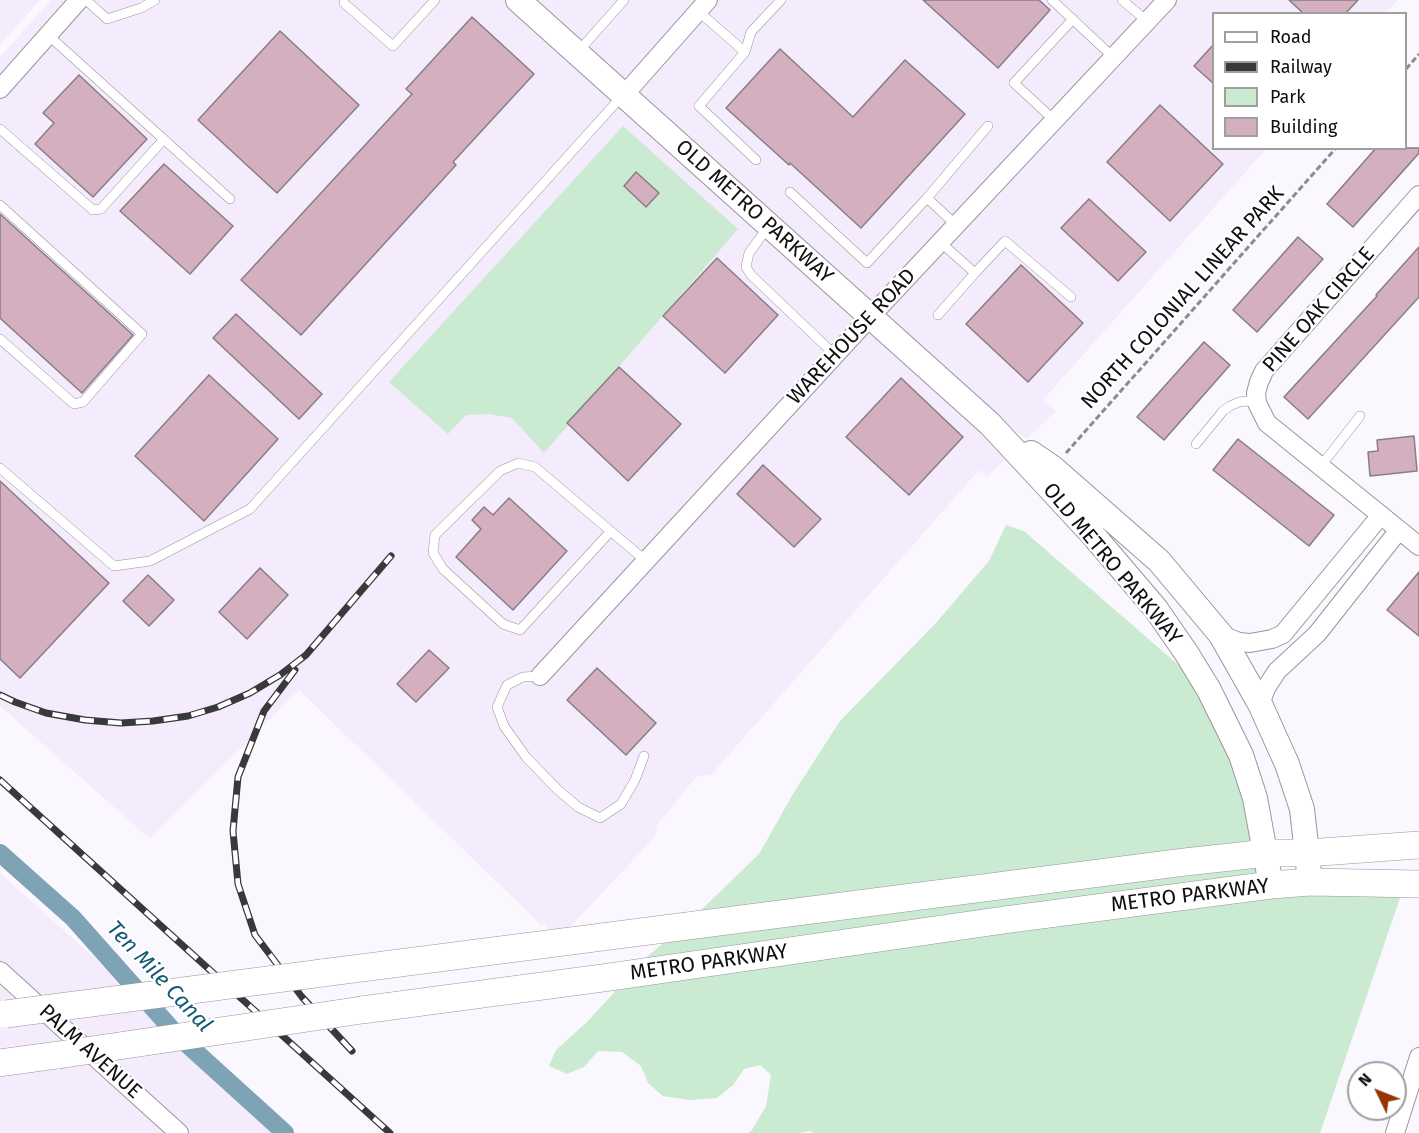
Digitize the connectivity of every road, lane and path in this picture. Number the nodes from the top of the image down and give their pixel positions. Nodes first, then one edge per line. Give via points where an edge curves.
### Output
1 (79, 0) edge
2 (86, 0) edge
3 (155, 0) edge
4 (435, 0) edge
5 (518, 0) edge
6 (624, 0) edge
7 (781, 0) edge
8 (1052, 0) edge
9 (1122, 0) edge
10 (1167, 0) edge
11 (344, 3) dead end
12 (705, 3) edge
13 (1073, 19) junction
14 (1147, 21) junction
15 (48, 35) junction
16 (744, 52) junction
17 (577, 53) junction
18 (1419, 54) edge
19 (1113, 57) junction
20 (1407, 68) edge
21 (0, 89) edge
22 (624, 94) junction
23 (1054, 120) junction
24 (988, 126) dead end
25 (0, 129) edge
26 (164, 139) junction
27 (1334, 150) edge
28 (756, 160) dead end
29 (790, 192) dead end
30 (1419, 195) edge
31 (927, 198) junction
32 (230, 199) dead end
33 (0, 205) edge
34 (769, 225) junction
35 (956, 225) junction
36 (940, 242) junction
37 (975, 273) junction
38 (1071, 297) dead end
39 (938, 315) dead end
40 (871, 316) junction
41 (0, 339) edge
42 (835, 355) junction
43 (1257, 400) junction
44 (1360, 416) dead end
45 (990, 424) junction
46 (1196, 444) dead end
47 (1320, 467) junction
48 (0, 468) edge
49 (1053, 468) junction
50 (1381, 515) junction
51 (1400, 530) junction
52 (610, 531) junction
53 (1093, 535) junction
54 (1419, 546) edge
55 (1152, 555) junction
56 (1345, 558) junction
57 (645, 561) junction
58 (1365, 573) junction
59 (1283, 634) junction
60 (1221, 635) junction
61 (1301, 649) junction
62 (540, 676) joint
63 (1260, 704) junction
64 (644, 756) dead end
65 (1419, 845) edge
66 (1267, 853) junction
67 (1307, 853) junction
68 (1310, 882) junction
69 (1419, 884) edge
70 (1271, 885) junction
71 (0, 970) edge
72 (3, 1015) edge
73 (1419, 1057) edge
74 (0, 1063) edge
75 (179, 1133) edge
76 (1395, 1133) edge

1 - 15 street
2 - 3 lane via 107,19
4 - 11 lane via 393,46
5 - 17 street, OLD METRO PARKWAY
6 - 17 lane
7 - 16 lane via 751,32
8 - 13 lane
9 - 14 lane
10 - 14 street, WAREHOUSE ROAD
12 - 16 lane
12 - 22 street
13 - 19 lane
13 - 23 lane via 1014,83
14 - 19 street, WAREHOUSE ROAD
15 - 21 street
15 - 26 lane
16 - 28 lane via 699,106
17 - 22 street, OLD METRO PARKWAY
18 - 20 path
19 - 23 street, WAREHOUSE ROAD
22 - 34 street, OLD METRO PARKWAY
22 - 48 lane via 250,509 150,561 114,566
23 - 35 street, WAREHOUSE ROAD
24 - 31 lane
25 - 26 lane via 93,210 101,209
26 - 32 lane
27 - 49 path, NORTH COLONIAL LINEAR PARK
29 - 31 lane via 867,263
30 - 43 street, PINE OAK CIRCLE via 1264,371 1258,382
31 - 35 lane
33 - 41 lane via 142,334 83,402 74,404
34 - 40 street, OLD METRO PARKWAY
34 - 42 lane via 748,253 751,275
35 - 36 street, WAREHOUSE ROAD
36 - 37 lane
36 - 40 street, WAREHOUSE ROAD
37 - 38 lane via 1005,241
37 - 39 lane
40 - 42 street, WAREHOUSE ROAD
40 - 45 street, OLD METRO PARKWAY
42 - 57 street, WAREHOUSE ROAD
43 - 46 lane via 1239,402 1223,411
43 - 47 street, PINE OAK CIRCLE via 1267,423
44 - 47 lane
45 - 49 street, OLD METRO PARKWAY
45 - 53 street, OLD METRO PARKWAY
47 - 50 street, PINE OAK CIRCLE
49 - 55 street, OLD METRO PARKWAY
50 - 51 street, PINE OAK CIRCLE
50 - 56 street
51 - 54 street, PINE OAK CIRCLE
51 - 58 street
52 - 52 lane via 535,467 518,463 500,471 435,535 433,552 443,570 503,624 520,630
52 - 57 lane
53 - 55 street via 1099,529 1116,533
53 - 66 street, OLD METRO PARKWAY via 1156,609 1209,690 1241,755
55 - 60 street, OLD METRO PARKWAY
56 - 58 street
56 - 59 street
57 - 62 street, WAREHOUSE ROAD
58 - 61 street
59 - 60 street via 1250,643
59 - 61 street
60 - 63 street, OLD METRO PARKWAY
61 - 63 street via 1277,671
62 - 64 lane via 523,677 507,685 497,707 504,726 526,757 578,807 600,818 621,804
63 - 67 street, OLD METRO PARKWAY via 1302,809
65 - 67 main road, METRO PARKWAY
66 - 67 main road, METRO PARKWAY
66 - 70 street, OLD METRO PARKWAY
66 - 72 main road, METRO PARKWAY, bridge
67 - 68 street, OLD METRO PARKWAY
68 - 69 main road, METRO PARKWAY
68 - 70 main road, METRO PARKWAY
70 - 74 main road, METRO PARKWAY, bridge
71 - 75 street, PALM AVENUE
73 - 76 street

